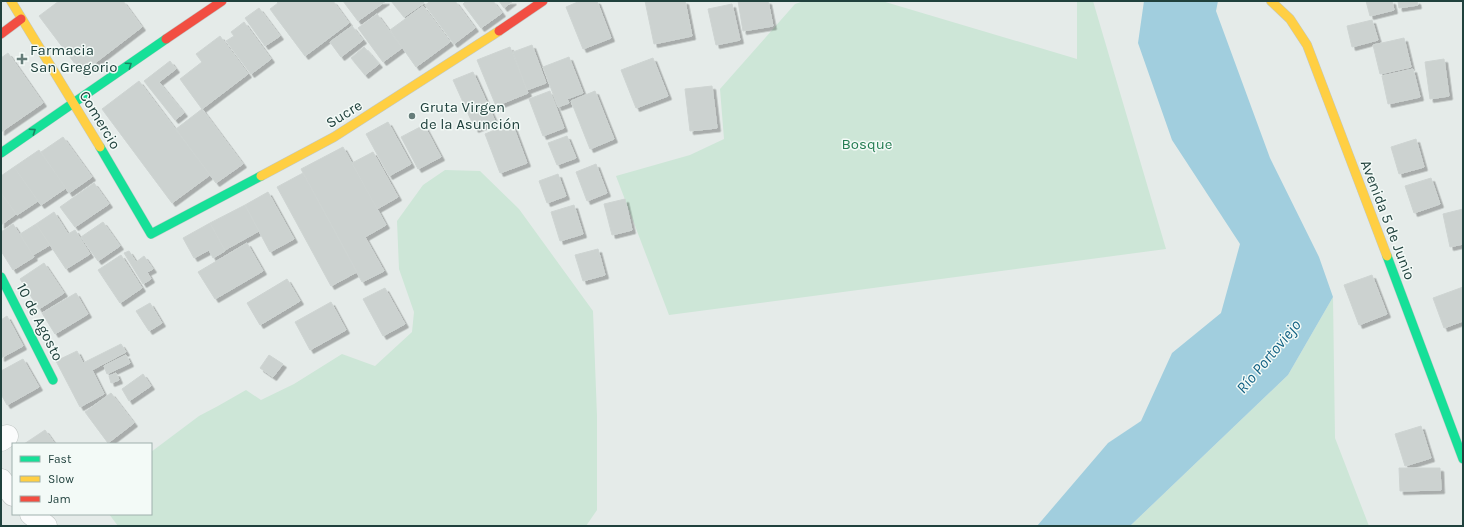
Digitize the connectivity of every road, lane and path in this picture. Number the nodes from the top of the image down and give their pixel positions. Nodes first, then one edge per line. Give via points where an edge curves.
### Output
1 (11, 1) edge
2 (222, 1) edge
3 (543, 1) edge
4 (1271, 1) edge
5 (21, 19) junction
6 (1, 34) edge
7 (74, 103) junction
8 (1, 153) edge
9 (151, 234) joint
10 (1, 277) edge
11 (53, 380) dead end
12 (1463, 459) edge
13 (1, 480) edge
14 (12, 494) edge
15 (32, 515) edge
16 (46, 526) edge

1 - 5 street, Comercio
7 -> 2 street
3 - 9 street, Sucre via 334,138
4 - 12 street, Avenida 5 de Junio via 1290,19 1307,44
5 - 6 street
5 - 7 street, Comercio
8 -> 7 street
7 - 9 street, Comercio
10 - 11 street, 10 de Agosto
13 - 14 street
15 - 16 street

